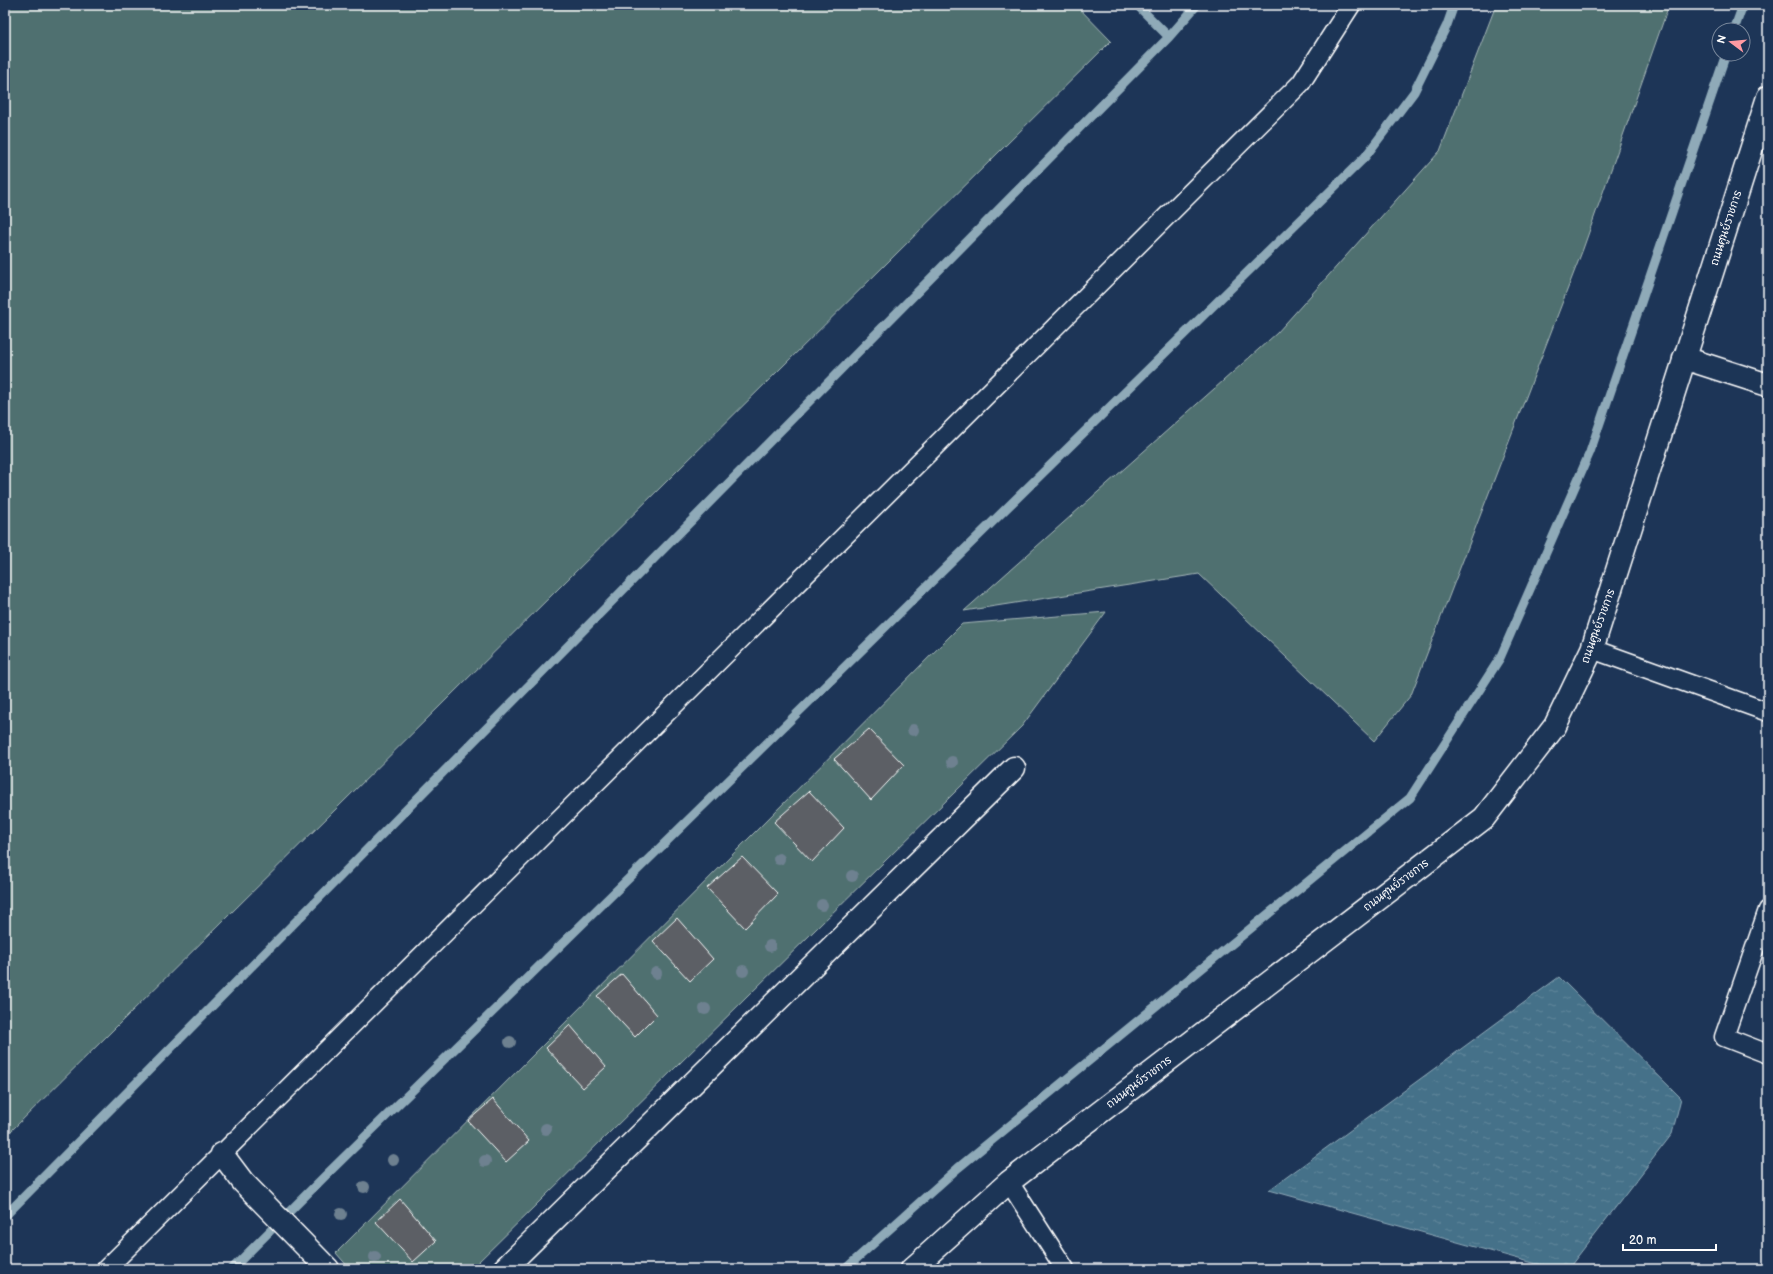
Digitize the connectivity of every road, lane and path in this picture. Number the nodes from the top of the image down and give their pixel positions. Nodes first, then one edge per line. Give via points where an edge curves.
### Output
1 (1351, 5) edge
2 (1768, 97) edge
3 (1684, 358) junction
4 (1768, 385) edge
5 (1592, 649) junction
6 (1768, 712) edge
7 (1014, 768) dead end
8 (1768, 910) edge
9 (1768, 1054) edge
10 (222, 1154) junction
11 (1009, 1182) junction
12 (106, 1269) edge
13 (328, 1269) edge
14 (504, 1269) edge
15 (912, 1269) edge
16 (1065, 1269) edge

1 - 10 lane via 1301,83
2 - 3 street, ถนนศูนย์ราชการ
3 - 4 street
3 - 5 street, ถนนศูนย์ราชการ
5 - 6 lane
5 - 11 street, ถนนศูนย์ราชการ via 1555,726 1484,818
7 - 14 street
8 - 9 lane via 1724,1037
10 - 12 lane
10 - 13 street via 244,1182
11 - 15 street, ถนนศูนย์ราชการ
11 - 16 lane

